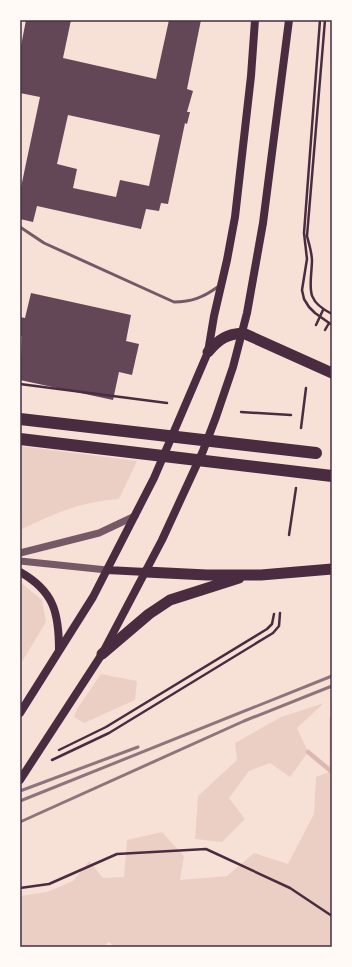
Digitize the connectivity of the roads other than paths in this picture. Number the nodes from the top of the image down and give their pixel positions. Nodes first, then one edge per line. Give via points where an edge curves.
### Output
1 (255, 20) edge
2 (289, 20) edge
3 (20, 227) edge
4 (222, 284) junction
5 (243, 333) junction
6 (208, 352) junction
7 (332, 373) edge
8 (20, 419) edge
9 (20, 439) edge
10 (316, 453) dead end
11 (332, 476) edge
12 (135, 516) junction
13 (20, 553) edge
14 (20, 560) edge
15 (332, 568) edge
16 (107, 570) junction
17 (20, 572) edge
18 (146, 572) junction
19 (250, 575) junction
20 (59, 651) junction
21 (102, 654) junction
22 (20, 713) edge
23 (20, 780) edge

1 - 4 main road via 234,217
2 - 5 main road via 263,223
3 - 4 lane via 44,243 174,302 199,299
4 - 6 main road
5 - 6 highway via 229,334 217,341
5 - 7 highway
5 - 18 main road via 216,417 190,480
6 - 12 main road
8 - 10 highway
9 - 11 highway
12 - 13 street via 99,533
12 - 16 main road
14 - 16 street
15 - 19 highway
16 - 18 main road
16 - 20 main road
17 - 20 main road via 41,587 50,598 59,626
18 - 19 highway
18 - 21 main road
19 - 21 highway via 170,600 149,614
20 - 22 main road
21 - 23 main road

